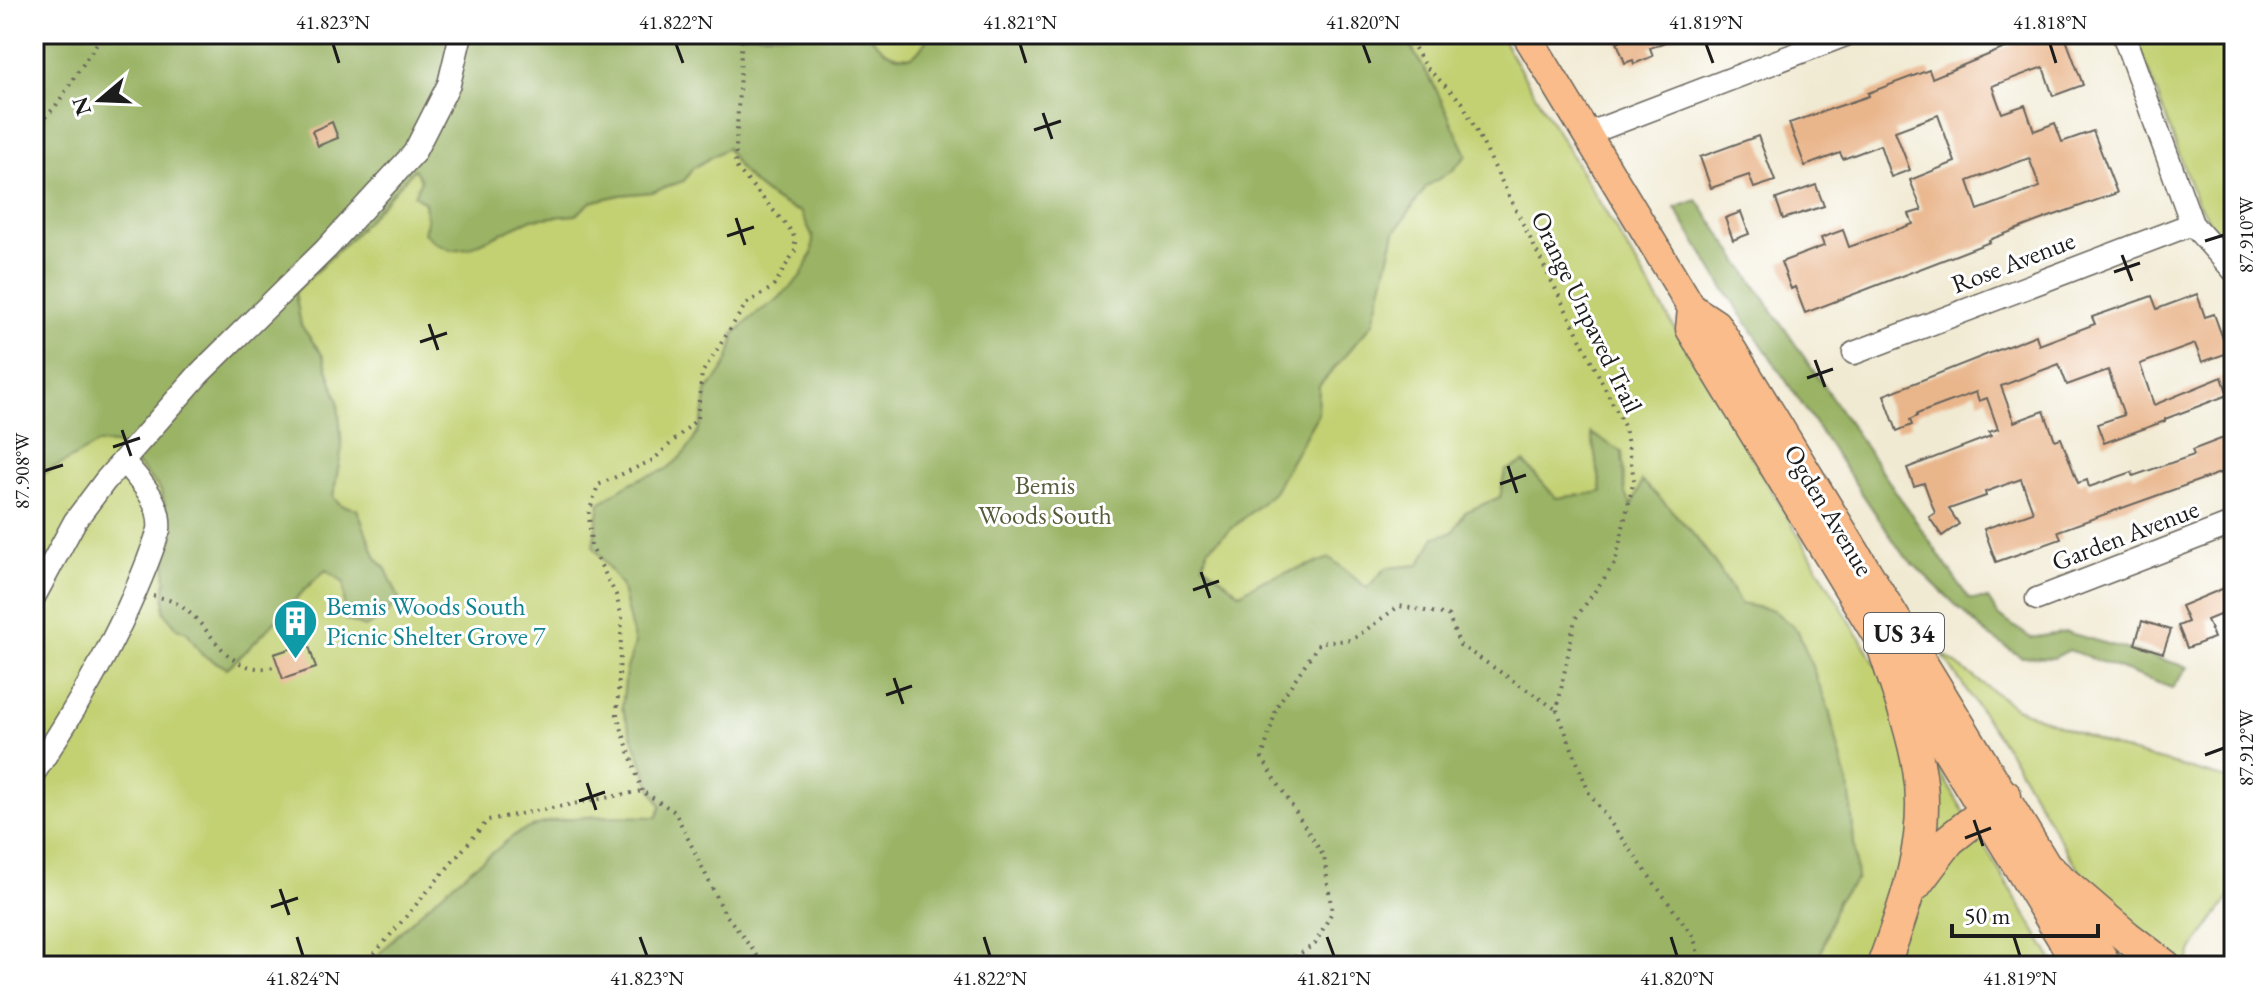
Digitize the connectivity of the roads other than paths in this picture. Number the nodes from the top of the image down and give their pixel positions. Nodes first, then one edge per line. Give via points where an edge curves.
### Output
1 (461, 34) edge
2 (1526, 34) edge
3 (1848, 34) edge
4 (2123, 34) edge
5 (1587, 134) junction
6 (2192, 224) junction
7 (2234, 271) edge
8 (1692, 308) junction
9 (1854, 353) dead end
10 (123, 461) junction
11 (2234, 523) edge
12 (34, 597) edge
13 (2037, 599) dead end
14 (1883, 645) junction
15 (34, 773) edge
16 (1994, 803) junction
17 (2050, 871) junction
18 (1907, 897) junction
19 (1883, 966) edge
20 (2078, 966) edge
21 (2108, 966) edge
22 (2165, 966) edge

1 - 10 street via 449,84 414,153 199,374
2 - 5 main road, Ogden Avenue / US 34
3 - 5 street
4 - 6 street
5 - 8 main road, Ogden Avenue / US 34
6 - 7 street
6 - 9 street, Rose Avenue
8 - 14 main road, Ogden Avenue / US 34 via 1690,329
8 - 16 main road, Ogden Avenue / US 34 via 1716,324 1728,343
10 - 12 street via 75,521
10 - 15 street via 146,489 160,519 159,530 123,622
11 - 13 street, Garden Avenue
14 - 16 main road, Ogden Avenue / US 34
14 - 18 highway via 1920,771 1919,850
16 - 17 main road, Ogden Avenue / US 34
16 - 18 highway via 1947,843
16 - 20 main road, Ogden Avenue / US 34
17 - 21 main road, Ogden Avenue / US 34
17 - 22 highway
18 - 19 highway

